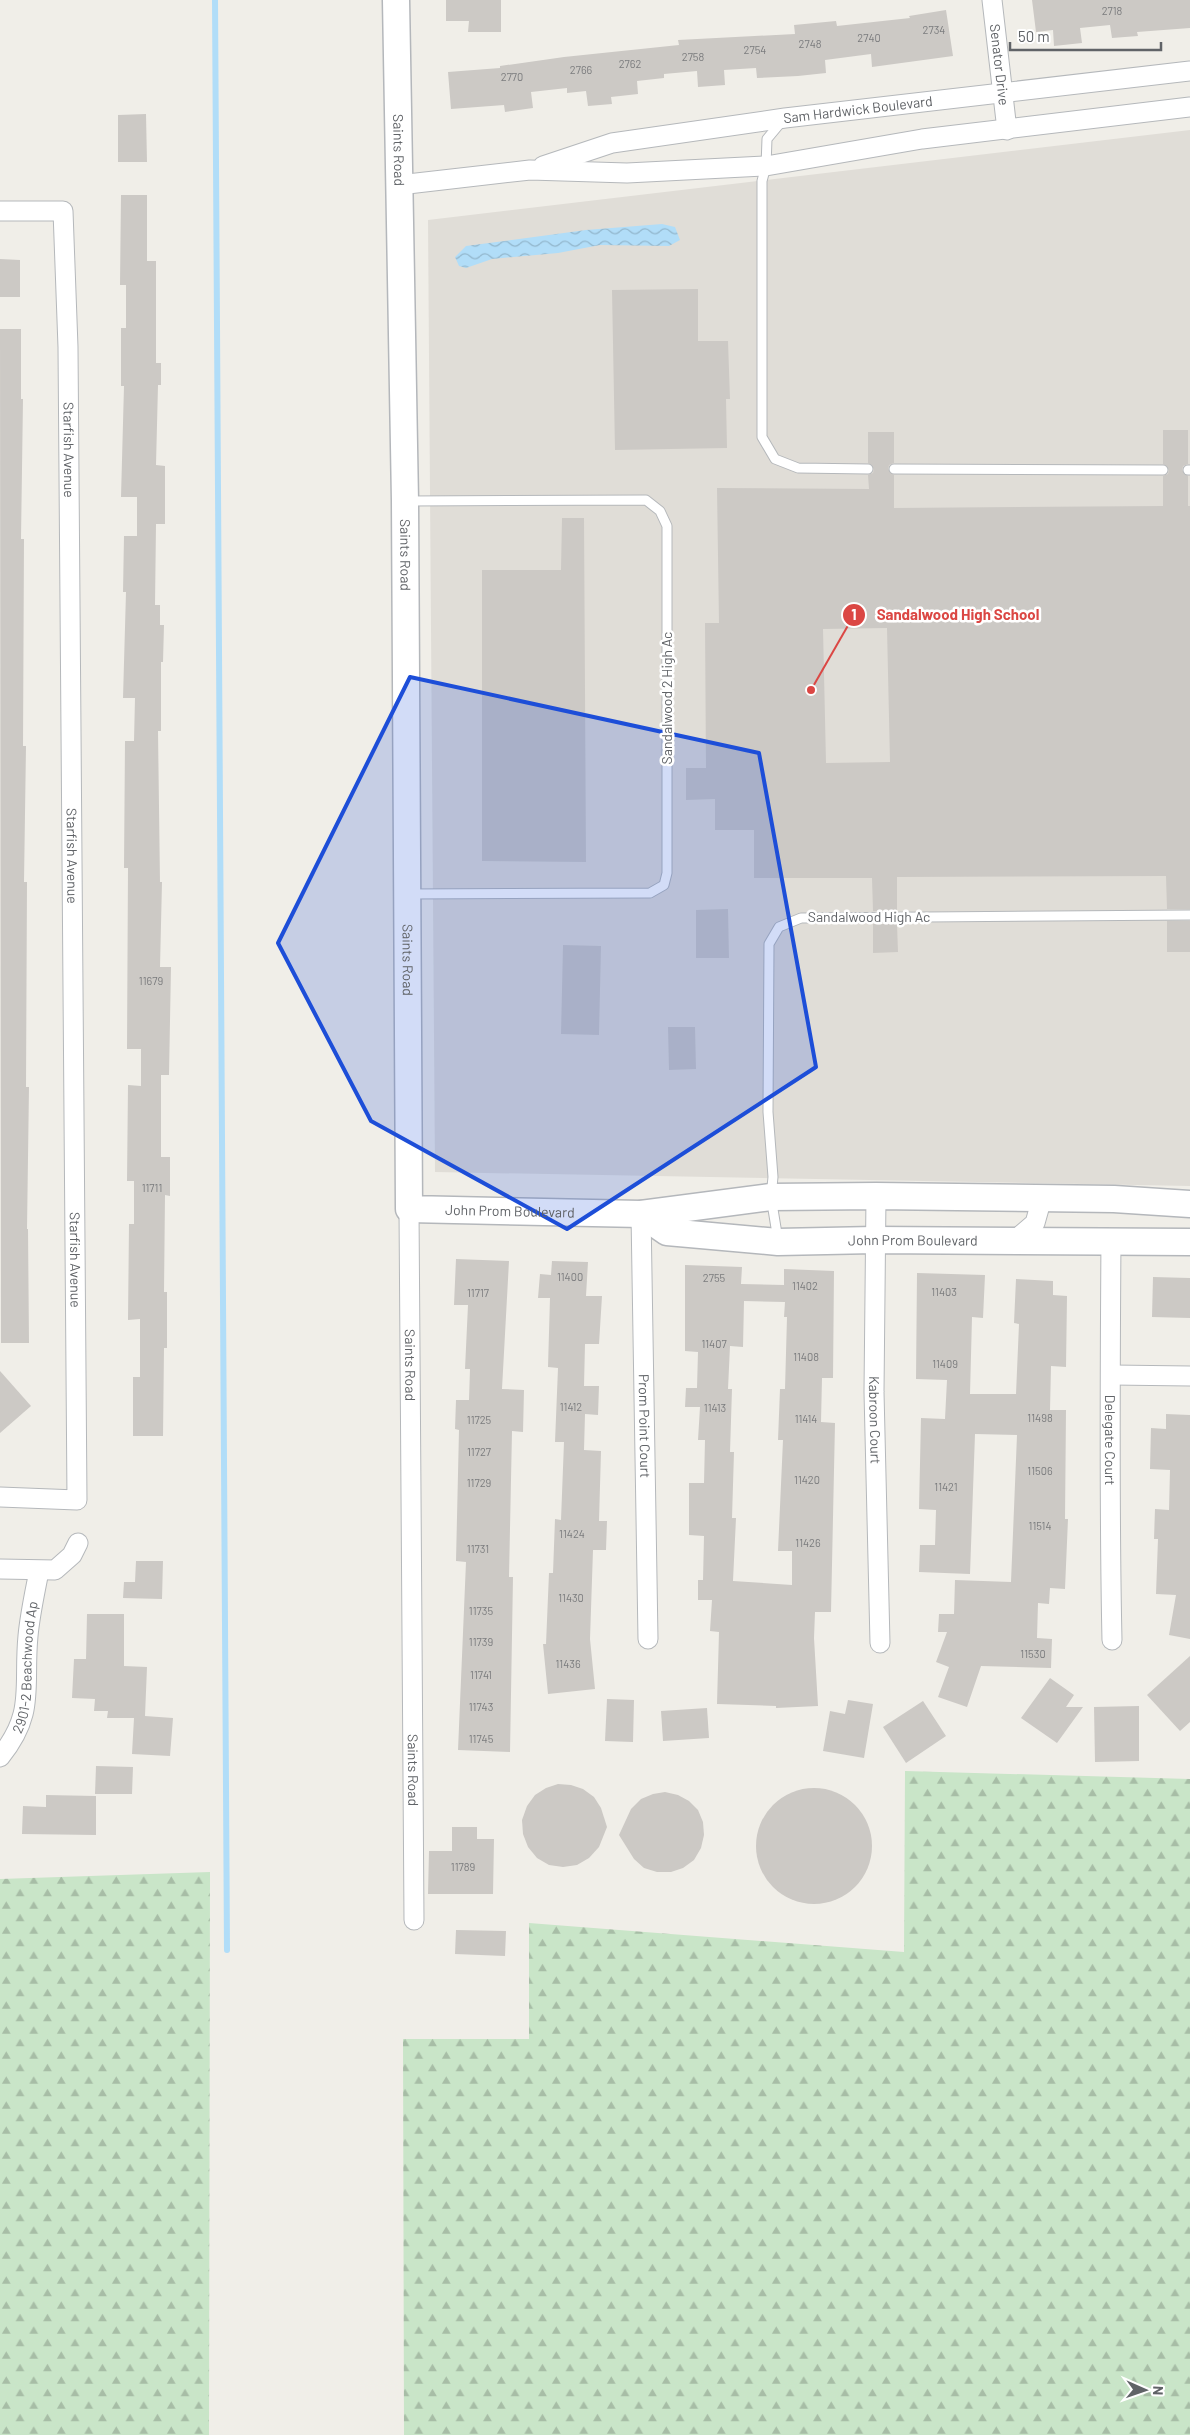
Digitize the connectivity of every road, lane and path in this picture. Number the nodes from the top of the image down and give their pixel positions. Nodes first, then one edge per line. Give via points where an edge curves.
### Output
1 (396, 0) edge
2 (992, 0) edge
3 (1190, 70) edge
4 (1002, 91) junction
5 (1190, 108) edge
6 (785, 118) junction
7 (1006, 130) junction
8 (766, 166) junction
9 (530, 170) junction
10 (399, 185) junction
11 (0, 211) edge
12 (868, 469) dead end
13 (894, 469) dead end
14 (1163, 470) dead end
15 (405, 502) junction
16 (406, 894) junction
17 (1190, 915) edge
18 (876, 1196) junction
19 (772, 1197) junction
20 (1042, 1198) junction
21 (1190, 1204) edge
22 (409, 1209) junction
23 (641, 1214) junction
24 (874, 1240) junction
25 (1111, 1240) junction
26 (1014, 1241) junction
27 (778, 1242) junction
28 (1190, 1242) edge
29 (1112, 1375) junction
30 (1190, 1376) edge
31 (0, 1497) edge
32 (78, 1543) dead end
33 (0, 1569) edge
34 (39, 1571) junction
35 (648, 1638) dead end
36 (1112, 1640) dead end
37 (880, 1643) dead end
38 (0, 1757) edge
39 (414, 1920) dead end

1 - 10 street, Saints Road
2 - 4 street, Senator Drive
3 - 4 street, Sam Hardwick Boulevard
4 - 6 street, Sam Hardwick Boulevard
4 - 7 street, Senator Drive
5 - 7 street, Sam Hardwick Boulevard
6 - 8 lane via 767,140
6 - 9 street, Sam Hardwick Boulevard via 612,143
7 - 8 street, Sam Hardwick Boulevard via 922,139
8 - 9 street, Sam Hardwick Boulevard via 626,173
8 - 12 lane via 762,180 762,437 774,459 798,468
9 - 10 street, Sam Hardwick Boulevard
10 - 15 street, Saints Road
11 - 31 street, Starfish Avenue via 63,211 68,357 77,1500
13 - 14 lane
15 - 16 street, Saints Road
15 - 16 lane, Sandalwood 2 High Ac via 646,500 660,511 667,526 667,873 664,885 650,893
16 - 22 street, Saints Road
17 - 19 lane, Sandalwood High Ac via 801,918 779,927 769,944 768,1112
18 - 19 street, John Prom Boulevard
18 - 20 street, John Prom Boulevard
18 - 24 street, Kabroon Court
19 - 23 street, John Prom Boulevard
19 - 27 lane, Sandalwood High Ac
20 - 21 street, John Prom Boulevard
20 - 26 street via 1035,1223
22 - 23 street, John Prom Boulevard
22 - 39 street, Saints Road
23 - 27 street, John Prom Boulevard via 667,1232
23 - 35 street, Prom Point Court
24 - 26 street, John Prom Boulevard
24 - 27 street, John Prom Boulevard
24 - 37 street, Kabroon Court
25 - 26 street, John Prom Boulevard
25 - 28 street, John Prom Boulevard
25 - 29 street, Delegate Court
29 - 30 street
29 - 36 street, Delegate Court via 1109,1516
32 - 34 street via 72,1555 55,1570
33 - 34 street
34 - 38 street, 2901-2 Beachwood Ap via 28,1636 21,1728

